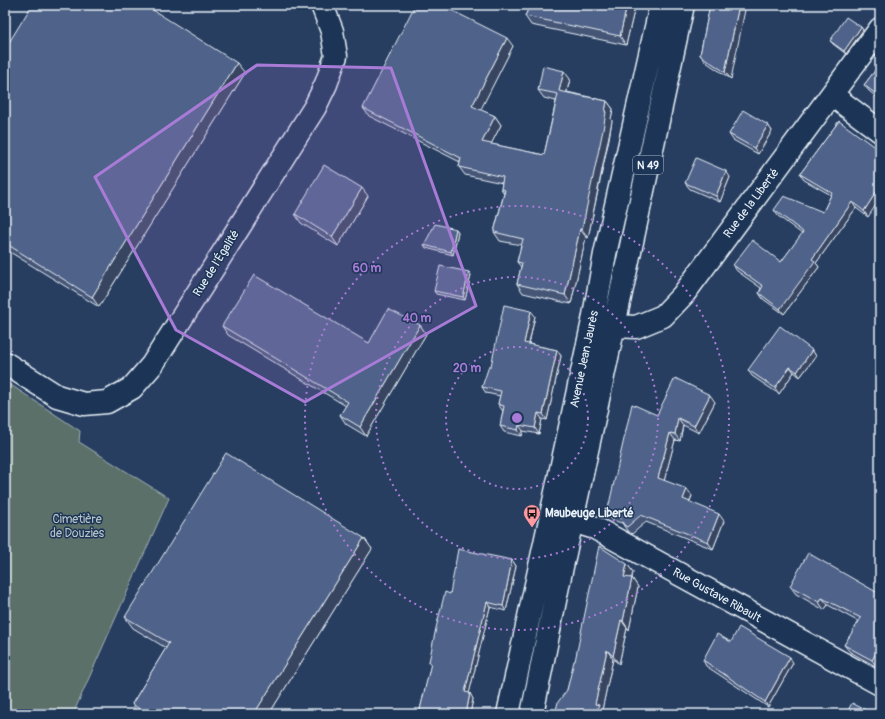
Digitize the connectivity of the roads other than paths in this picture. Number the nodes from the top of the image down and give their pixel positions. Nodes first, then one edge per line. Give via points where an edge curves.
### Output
1 (322, 5) edge
2 (661, 5) edge
3 (683, 5) edge
4 (880, 29) edge
5 (832, 95) junction
6 (880, 131) edge
7 (593, 321) junction
8 (615, 326) junction
9 (5, 363) edge
10 (550, 515) junction
11 (573, 520) junction
12 (880, 684) edge
13 (508, 714) edge
14 (532, 714) edge

1 - 9 street, Rue de l'Égalité via 332,30 336,56 315,107 152,365 132,388 107,402 84,404 57,396
2 - 7 street, Avenue Jean Jaurès / N 49 via 605,254
3 - 8 street, Avenue Jean Jaurès / N 49
4 - 5 street, Rue de la Liberté
5 - 6 street
5 - 8 street, Rue de la Liberté via 683,295 663,316 636,327
7 - 8 street, Rue de la Liberté
7 - 10 street, Avenue Jean Jaurès / N 49
8 - 11 street, Avenue Jean Jaurès / N 49
10 - 11 street, Rue Gustave Ribault
10 - 13 street, Avenue Jean Jaurès / N 49
11 - 12 street, Rue Gustave Ribault via 595,528
11 - 14 street, Avenue Jean Jaurès / N 49

